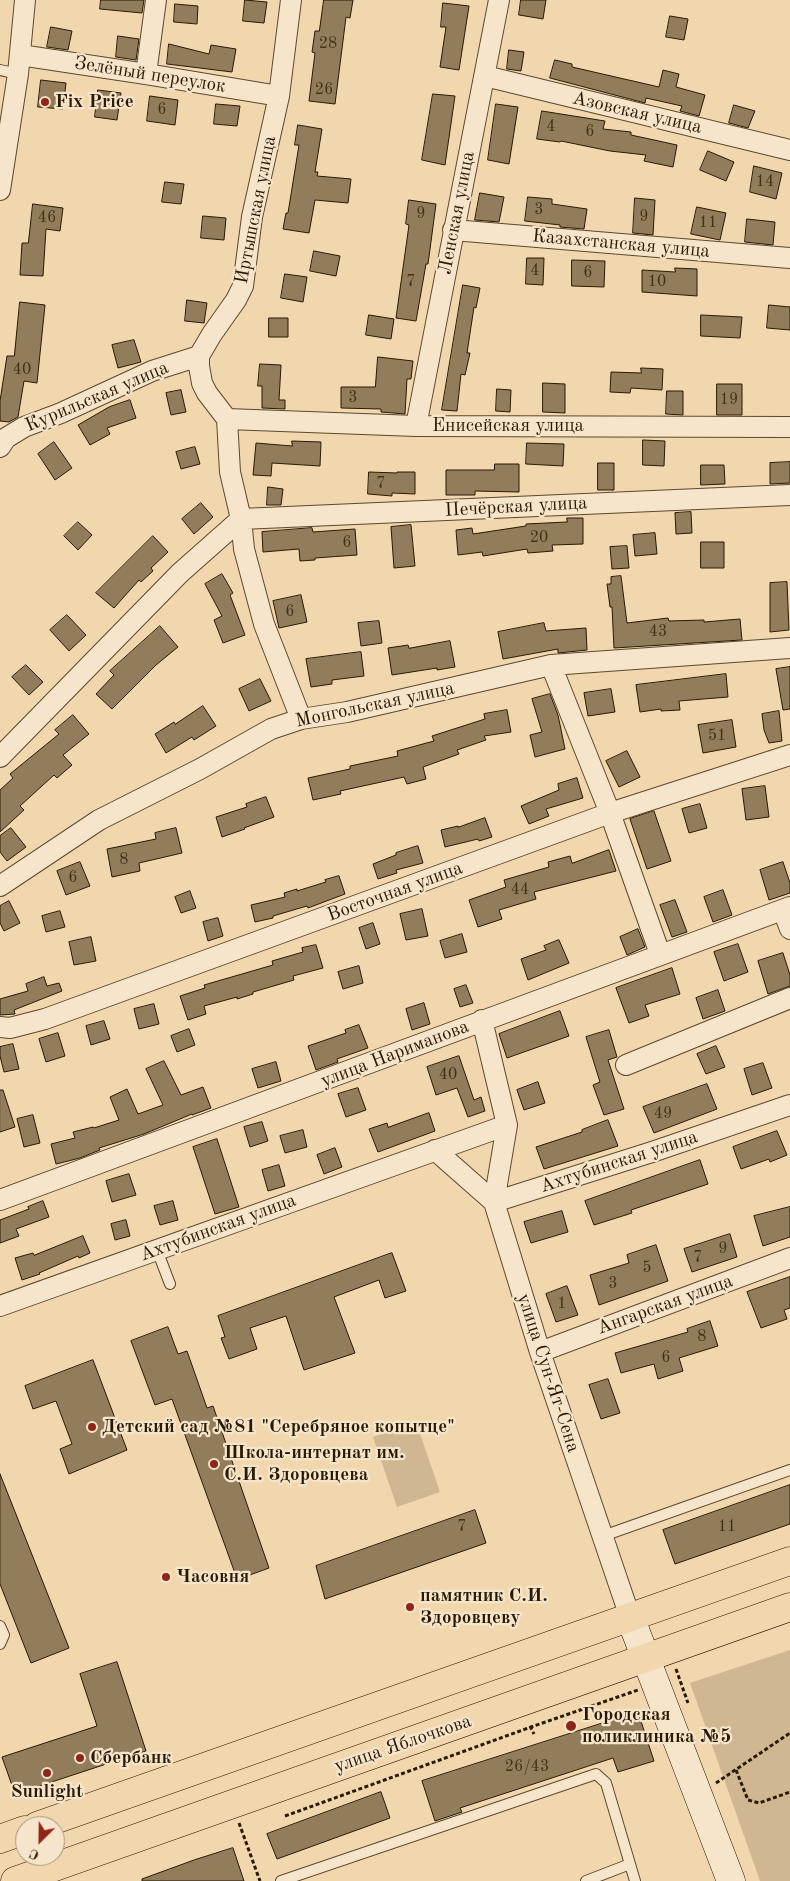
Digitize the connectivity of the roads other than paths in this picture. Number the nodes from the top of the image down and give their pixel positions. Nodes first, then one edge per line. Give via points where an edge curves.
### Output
1 (24, 0) edge
2 (156, 0) edge
3 (291, 0) edge
4 (499, 0) edge
5 (13, 66) edge
6 (146, 74) junction
7 (485, 76) junction
8 (279, 96) junction
9 (790, 150) edge
10 (0, 190) edge
11 (453, 230) junction
12 (790, 258) edge
13 (199, 356) junction
14 (227, 419) junction
15 (416, 426) junction
16 (790, 427) edge
17 (0, 447) edge
18 (790, 494) edge
19 (241, 519) junction
20 (790, 648) edge
21 (551, 665) junction
22 (302, 719) junction
23 (790, 755) edge
24 (0, 757) edge
25 (610, 813) junction
26 (0, 886) edge
27 (786, 909) edge
28 (790, 930) edge
29 (660, 954) junction
30 (790, 998) edge
31 (482, 1020) junction
32 (0, 1027) edge
33 (626, 1065) dead end
34 (790, 1105) edge
35 (507, 1124) junction
36 (435, 1150) junction
37 (0, 1200) edge
38 (494, 1202) junction
39 (158, 1250) junction
40 (790, 1258) edge
41 (170, 1284) dead end
42 (0, 1306) edge
43 (540, 1352) junction
44 (790, 1470) edge
45 (603, 1536) junction
46 (790, 1560) edge
47 (790, 1607) edge
48 (630, 1617) junction
49 (646, 1659) junction
50 (65, 1816) edge
51 (15, 1834) edge
52 (0, 1839) edge
53 (630, 1864) junction
54 (16, 1881) edge
55 (281, 1881) edge
56 (586, 1881) edge
57 (635, 1881) edge
58 (731, 1881) edge

1 - 5 street
2 - 6 street
3 - 8 street, Иртышская улица
4 - 7 street, Ленская улица
5 - 6 street, Зелёный переулок
5 - 10 street
6 - 8 street, Зелёный переулок
7 - 9 street, Азовская улица
7 - 11 street, Ленская улица
8 - 13 street, Иртышская улица via 252,217 243,286
11 - 12 street, Казахстанская улица
11 - 15 street, Ленская улица
13 - 14 street via 202,383
13 - 17 street, Курильская улица via 152,372 24,427 6,438
14 - 15 street, Енисейская улица
14 - 19 street via 230,472
15 - 16 street, Енисейская улица
18 - 19 street, Печёрская улица
19 - 22 street via 244,549 264,624
19 - 24 street via 180,573
20 - 21 street, Монгольская улица
21 - 22 street, Монгольская улица via 347,712
21 - 25 street
22 - 26 street, Монгольская улица via 271,729 99,820
23 - 25 street, Восточная улица
25 - 29 street
25 - 32 street, Восточная улица via 45,1019 10,1028
27 - 28 street
27 - 29 street, улица Нариманова
29 - 31 street, улица Нариманова
30 - 33 street
31 - 35 street
31 - 37 street, улица Нариманова
34 - 38 street, Ахтубинская улица
35 - 36 street, Ахтубинская улица
35 - 38 street, улица Сун-Ят-Сена
36 - 38 street
36 - 39 street, Ахтубинская улица
38 - 43 street, улица Сун-Ят-Сена
39 - 41 lane
39 - 42 street, Ахтубинская улица
40 - 43 street, Ангарская улица
43 - 45 street, улица Сун-Ят-Сена
44 - 45 lane
45 - 48 street, улица Сун-Ят-Сена
46 - 48 main road
47 - 49 main road, улица Яблочкова
48 - 49 main road
48 - 50 main road
49 - 54 main road, улица Яблочкова
49 - 58 main road
51 - 52 main road
53 - 55 lane via 606,1784 596,1774
53 - 56 lane
53 - 57 lane

